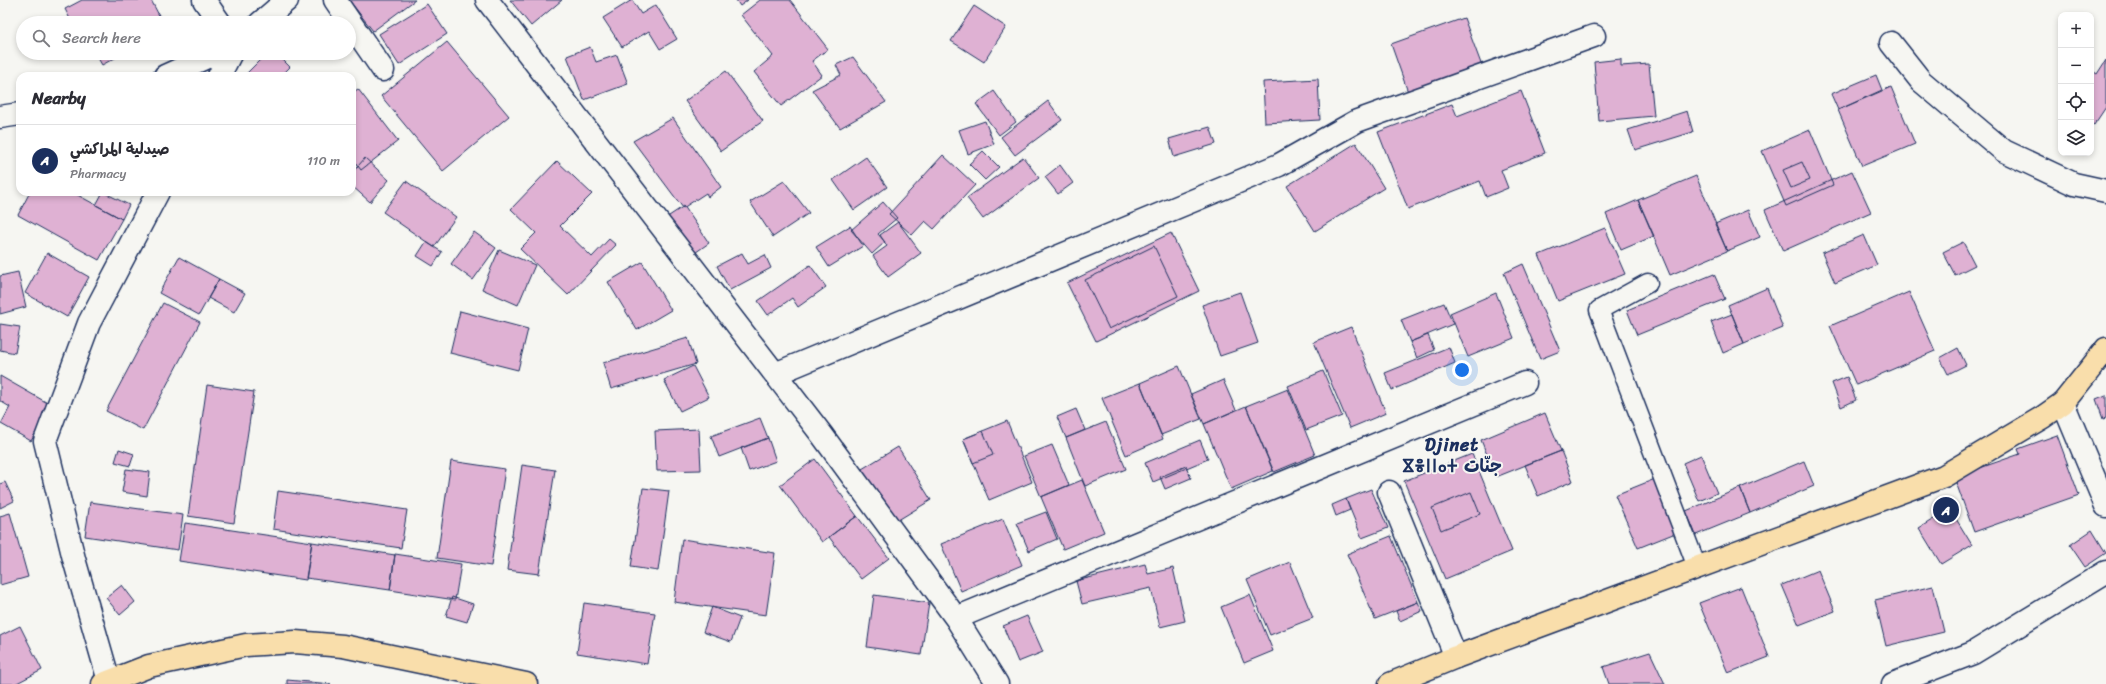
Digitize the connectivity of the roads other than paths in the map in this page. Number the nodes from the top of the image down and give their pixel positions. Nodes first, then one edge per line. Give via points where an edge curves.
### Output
1 (204, 0) edge
2 (287, 0) edge
3 (335, 0) edge
4 (487, 0) edge
5 (215, 16) edge
6 (268, 16) edge
7 (346, 16) edge
8 (356, 31) edge
9 (1594, 36) dead end
10 (1891, 43) dead end
11 (200, 60) edge
12 (227, 60) edge
13 (383, 70) dead end
14 (174, 72) edge
15 (221, 72) edge
16 (16, 115) edge
17 (0, 117) edge
18 (2106, 191) edge
19 (156, 196) edge
20 (1648, 283) dead end
21 (2106, 349) edge
22 (775, 374) junction
23 (1525, 383) dead end
24 (2063, 403) junction
25 (1389, 492) dead end
26 (2106, 506) edge
27 (1697, 567) junction
28 (2106, 572) edge
29 (956, 618) junction
30 (1456, 657) junction
31 (106, 682) edge
32 (526, 684) edge
33 (997, 684) edge
34 (1390, 684) edge
35 (1893, 684) edge

1 - 5 street
2 - 6 street
3 - 7 street
4 - 22 street
8 - 13 street
9 - 22 street via 1357,121 1279,165
10 - 18 street via 1921,81 2004,151 2074,184
11 - 14 street
12 - 15 street
16 - 17 street
19 - 31 street via 89,324 45,441
20 - 27 lane via 1599,310
21 - 24 main road
22 - 29 street
23 - 29 street
24 - 26 street
24 - 27 main road via 1944,476
25 - 30 street
27 - 30 main road
28 - 35 street via 1973,653
29 - 33 street
30 - 34 main road
31 - 32 main road via 149,666 246,645 295,642 343,646

